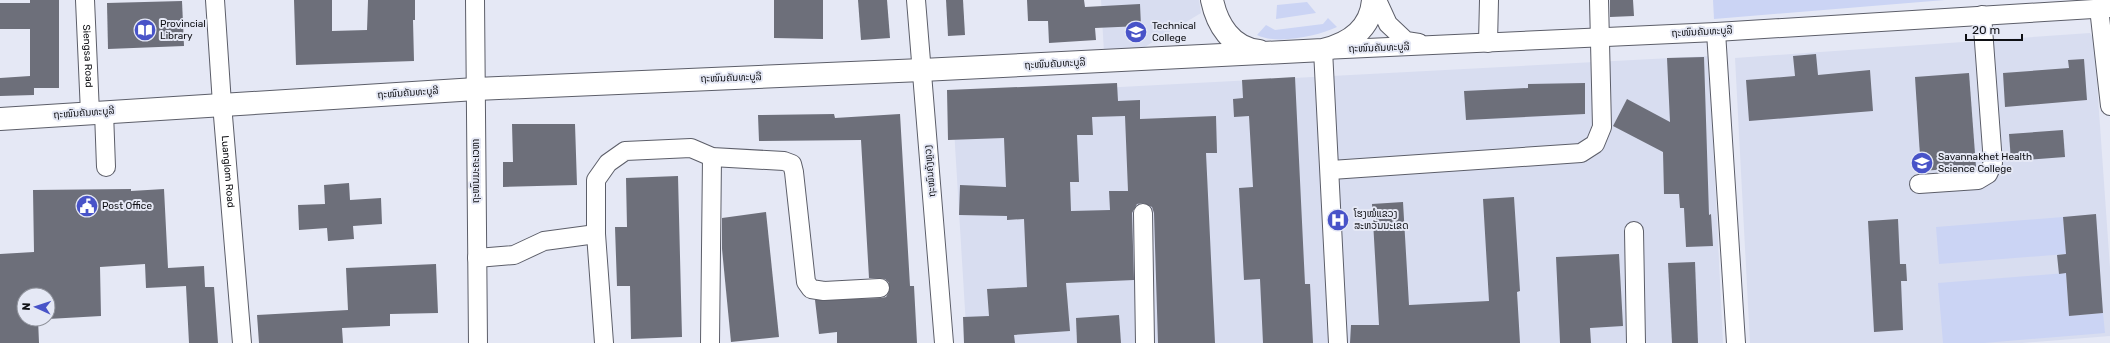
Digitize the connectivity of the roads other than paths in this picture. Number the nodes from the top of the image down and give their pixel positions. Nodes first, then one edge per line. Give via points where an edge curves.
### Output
1 (85, 0) edge
2 (215, 0) edge
3 (475, 0) edge
4 (916, 0) edge
5 (1212, 0) edge
6 (1374, 0) edge
7 (1377, 0) edge
8 (1489, 0) edge
9 (1599, 0) edge
10 (2005, 7) edge
11 (2104, 8) edge
12 (1982, 15) junction
13 (1716, 32) junction
14 (1600, 37) junction
15 (1488, 43) junction
16 (1434, 46) junction
17 (1323, 50) junction
18 (1273, 52) junction
19 (922, 70) junction
20 (476, 89) junction
21 (222, 104) junction
22 (2110, 106) edge
23 (97, 112) junction
24 (0, 119) edge
25 (712, 157) junction
26 (106, 167) dead end
27 (1331, 170) junction
28 (1919, 184) dead end
29 (1143, 214) dead end
30 (1634, 231) dead end
31 (596, 234) junction
32 (477, 258) junction
33 (880, 288) dead end
34 (242, 343) edge
35 (478, 343) edge
36 (604, 343) edge
37 (710, 343) edge
38 (944, 343) edge
39 (1145, 343) edge
40 (1338, 343) edge
41 (1636, 343) edge
42 (1736, 343) edge

1 - 23 street, Siengsa Road
2 - 21 street, Luanglom Road
3 - 20 street, ຖະໜົນມະຄະເວຫາ
4 - 19 street, ຖະໜົນຄັງຫຼວງ
5 - 18 main road via 1216,17 1225,32 1235,41 1255,50
6 - 17 main road via 1366,23 1355,36 1340,46
7 - 16 street via 1388,24 1406,41
8 - 15 street
9 - 14 street
10 - 11 street, ຖະໜົນຄັນທະບູລີ
10 - 12 street, ຖະໜົນຄັນທະບູລີ
11 - 22 street
12 - 13 street, ຖະໜົນຄັນທະບູລີ
12 - 28 street via 1993,163 1988,174 1978,180
13 - 14 street, ຖະໜົນຄັນທະບູລີ
13 - 42 street
14 - 15 street, ຖະໜົນຄັນທະບູລີ
14 - 27 street via 1602,127 1595,144 1581,153
15 - 16 street, ຖະໜົນຄັນທະບູລີ
16 - 17 street, ຖະໜົນຄັນທະບູລີ
17 - 18 main road, ຖະໜົນຄັນທະບູລີ
17 - 27 street
18 - 19 main road, ຖະໜົນຄັນທະບູລີ
19 - 20 main road, ຖະໜົນຄັນທະບູລີ
19 - 38 street, ຖະໜົນຄັງຫຼວງ
20 - 21 main road, ຖະໜົນຄັນທະບູລີ
20 - 32 street, ຖະໜົນມະຄະເວຫາ
21 - 23 main road, ຖະໜົນຄັນທະບູລີ
21 - 34 street, Luanglom Road
23 - 24 main road, ຖະໜົນຄັນທະບູລີ
23 - 26 street, Siengsa Road
25 - 31 street via 691,148 625,151 608,164 596,180
25 - 33 street via 784,161 792,164 806,282 811,289 824,291
25 - 37 street
27 - 40 street
29 - 39 street
30 - 41 street
31 - 32 street via 544,241 514,255
31 - 36 street
32 - 35 street, ຖະໜົນມະຄະເວຫາ

